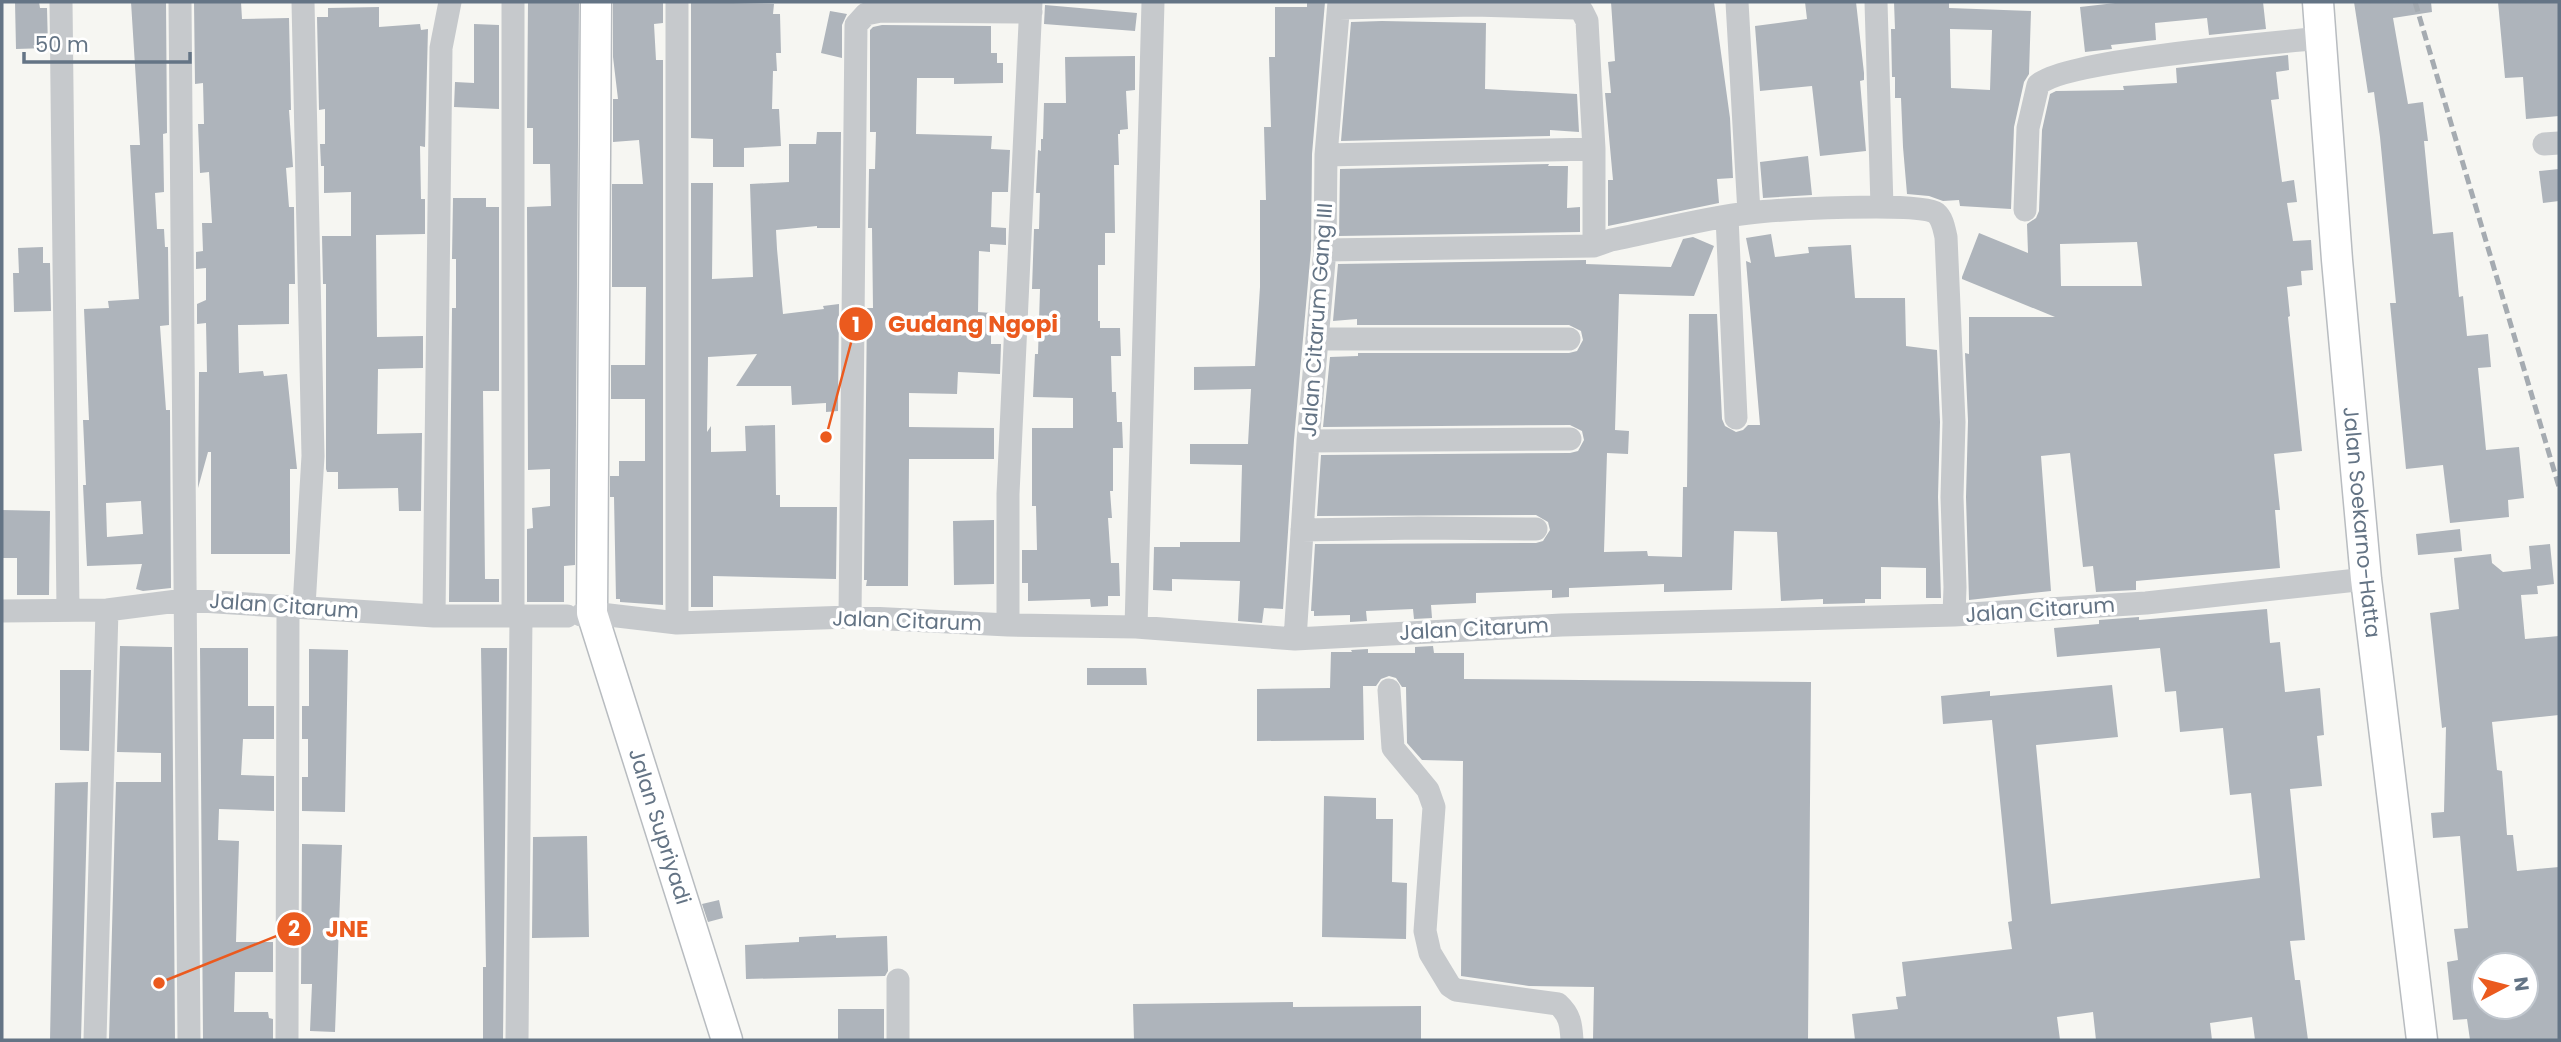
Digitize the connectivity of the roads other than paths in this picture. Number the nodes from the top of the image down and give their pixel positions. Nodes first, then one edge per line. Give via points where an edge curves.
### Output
1 (61, 2) edge
2 (180, 2) edge
3 (303, 2) edge
4 (450, 2) edge
5 (513, 2) edge
6 (596, 2) edge
7 (677, 2) edge
8 (1153, 2) edge
9 (1737, 2) edge
10 (1876, 2) edge
11 (2318, 2) edge
12 (1474, 3) edge
13 (1339, 5) edge
14 (1583, 6) edge
15 (1031, 7) edge
16 (2321, 38) junction
17 (1594, 149) junction
18 (1326, 155) junction
19 (1882, 207) junction
20 (2025, 210) dead end
21 (1738, 215) junction
22 (1594, 246) junction
23 (1325, 250) junction
24 (1317, 339) junction
25 (1569, 340) dead end
26 (1736, 418) dead end
27 (1570, 439) dead end
28 (1308, 441) junction
29 (1536, 529) dead end
30 (1302, 530) junction
31 (2366, 579) junction
32 (185, 600) junction
33 (296, 607) junction
34 (68, 610) junction
35 (107, 610) junction
36 (2, 611) edge
37 (580, 614) junction
38 (1954, 615) junction
39 (434, 616) junction
40 (517, 616) junction
41 (850, 617) junction
42 (677, 623) junction
43 (1008, 625) junction
44 (1136, 627) junction
45 (1295, 639) junction
46 (1389, 690) dead end
47 (898, 980) dead end
48 (95, 1040) edge
49 (189, 1040) edge
50 (287, 1040) edge
51 (517, 1040) edge
52 (727, 1040) edge
53 (898, 1040) edge
54 (1572, 1040) edge
55 (2422, 1040) edge

1 - 34 street
2 - 32 street
3 - 33 street via 313,456
4 - 39 street via 441,48
5 - 40 street
6 - 37 main road, Jalan Supriyadi
7 - 42 street
8 - 44 street
9 - 21 street
10 - 19 street
11 - 16 main road, Jalan Soekarno-Hatta
12 - 13 street
12 - 14 street
13 - 18 street, Jalan Citarum Gang III
14 - 17 street
15 - 41 street via 881,11 866,14 856,25
15 - 43 street via 1008,494
16 - 20 street via 2184,52 2043,80 2028,128
16 - 31 main road, Jalan Soekarno-Hatta
17 - 18 street
17 - 22 street
18 - 23 street, Jalan Citarum Gang III
19 - 21 street
19 - 38 street via 1925,208 1936,213 1946,237 1954,422
21 - 22 street
21 - 26 street
22 - 23 street
23 - 24 street, Jalan Citarum Gang III
24 - 25 street
24 - 28 street, Jalan Citarum Gang III
27 - 28 street
28 - 30 street, Jalan Citarum Gang III
29 - 30 street
30 - 45 street, Jalan Citarum Gang III
31 - 38 street, Jalan Citarum via 2146,603
31 - 55 main road, Jalan Soekarno-Hatta
32 - 33 street, Jalan Citarum
32 - 35 street, Jalan Citarum
32 - 49 street
33 - 39 street, Jalan Citarum
33 - 50 street
34 - 35 street, Jalan Citarum
34 - 36 street, Jalan Citarum
35 - 48 street
37 - 40 street, Jalan Citarum
37 - 42 street, Jalan Citarum
37 - 52 main road, Jalan Supriyadi
38 - 45 street, Jalan Citarum via 1562,625
39 - 40 street, Jalan Citarum
40 - 51 street
41 - 42 street, Jalan Citarum
41 - 43 street, Jalan Citarum
43 - 44 street, Jalan Citarum
44 - 45 street, Jalan Citarum
46 - 54 street via 1393,748 1428,790 1434,807 1425,931 1430,953 1456,990 1558,1004 1567,1012
47 - 53 street

